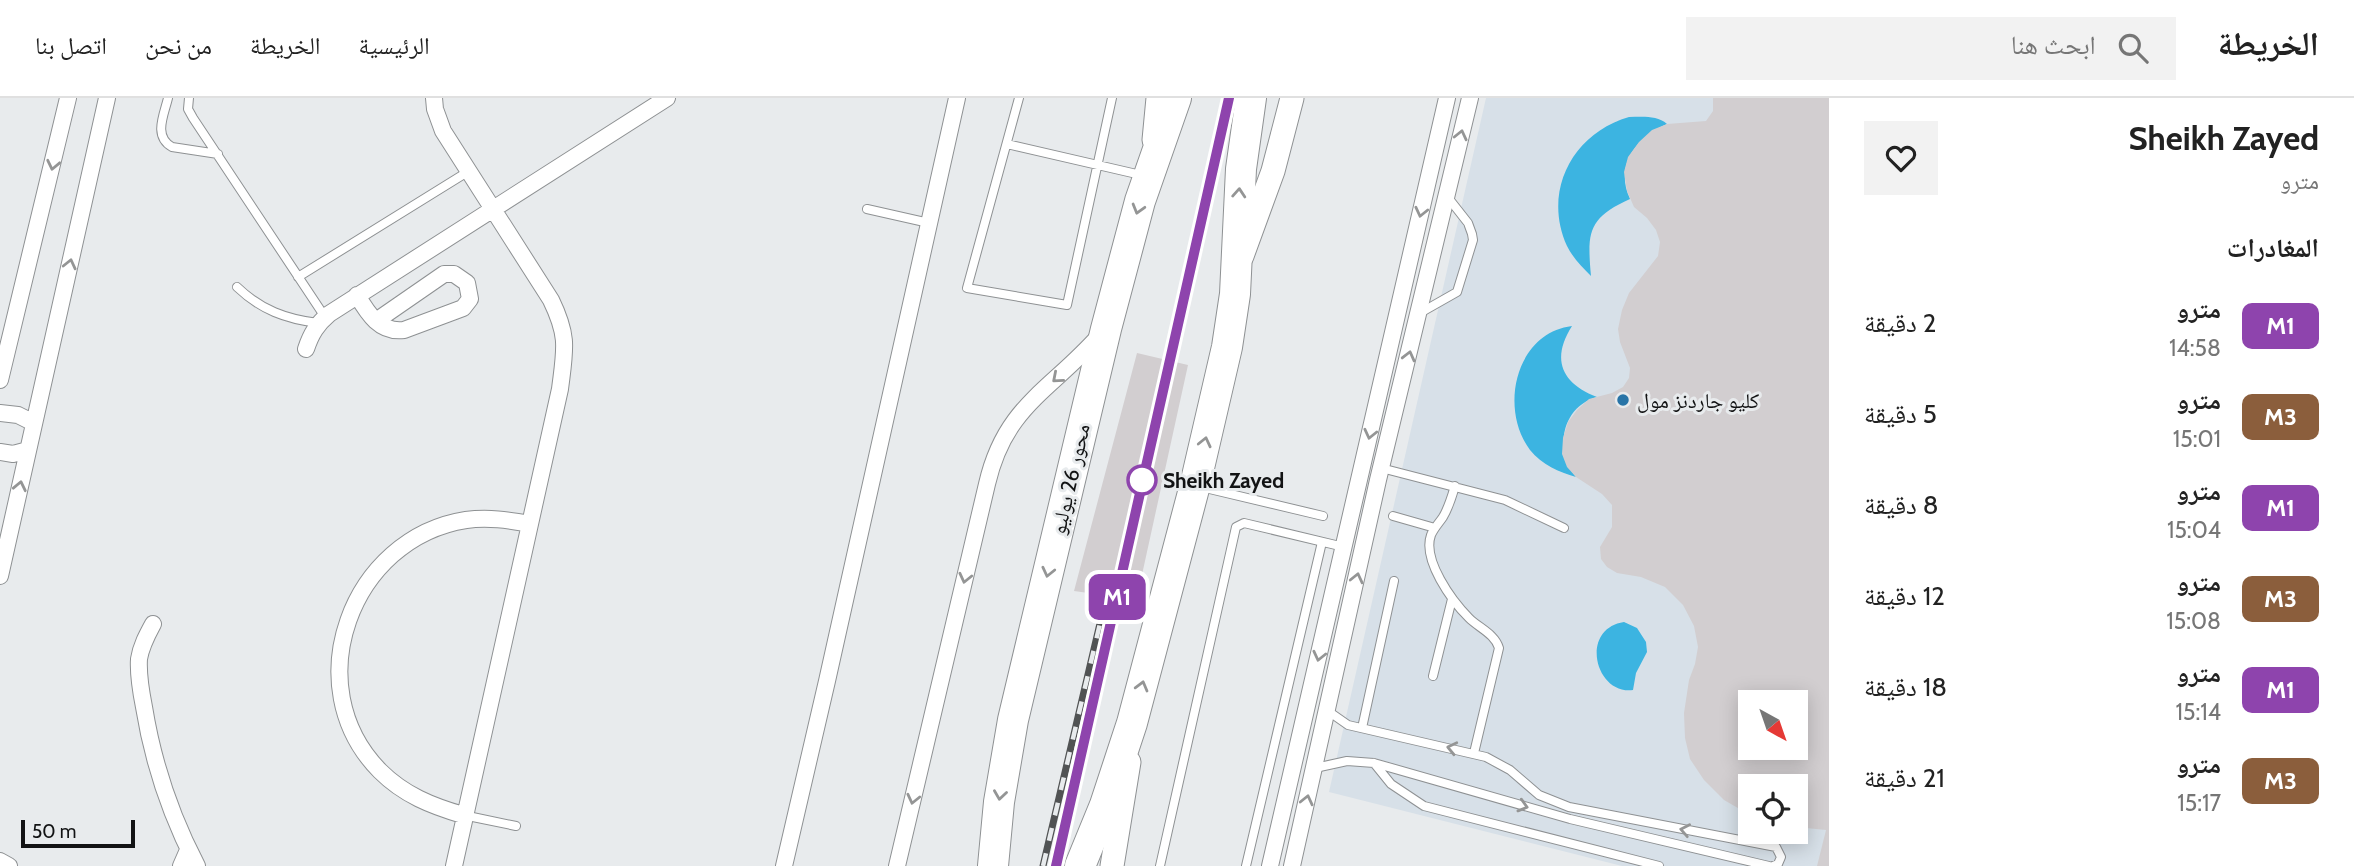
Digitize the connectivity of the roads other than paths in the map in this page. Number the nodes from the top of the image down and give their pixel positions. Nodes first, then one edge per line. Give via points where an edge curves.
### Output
1 (68, 98) edge
2 (107, 98) edge
3 (168, 98) edge
4 (189, 98) edge
5 (434, 98) edge
6 (667, 98) edge
7 (957, 98) edge
8 (1019, 98) edge
9 (1112, 98) edge
10 (1158, 98) edge
11 (1176, 98) edge
12 (1251, 98) edge
13 (1293, 98) edge
14 (1447, 98) edge
15 (1470, 98) edge
16 (1007, 144) junction
17 (218, 154) junction
18 (1097, 165) junction
19 (1150, 168) junction
20 (469, 171) junction
21 (1446, 195) junction
22 (494, 207) junction
23 (867, 209) dead end
24 (929, 223) junction
25 (1237, 268) junction
26 (298, 277) junction
27 (237, 286) dead end
28 (357, 295) junction
29 (1420, 313) junction
30 (321, 320) junction
31 (376, 321) junction
32 (1106, 330) junction
33 (306, 349) dead end
34 (0, 380) edge
35 (0, 412) edge
36 (34, 423) junction
37 (28, 450) junction
38 (0, 452) edge
39 (1380, 474) junction
40 (1360, 476) junction
41 (1195, 485) junction
42 (1455, 486) junction
43 (1323, 516) dead end
44 (1393, 516) dead end
45 (530, 524) junction
46 (1435, 528) junction
47 (1564, 528) dead end
48 (1322, 542) junction
49 (1344, 547) junction
50 (0, 576) edge
51 (1394, 581) dead end
52 (1452, 599) junction
53 (153, 624) dead end
54 (1433, 676) dead end
55 (1328, 711) junction
56 (1132, 723) junction
57 (1362, 728) junction
58 (1474, 753) junction
59 (1374, 764) junction
60 (1315, 768) junction
61 (463, 815) junction
62 (516, 826) dead end
63 (1714, 835) junction
64 (188, 850) junction
65 (1710, 852) junction
66 (0, 861) edge
67 (9, 866) edge
68 (181, 866) edge
69 (197, 866) edge
70 (453, 866) edge
71 (784, 866) edge
72 (897, 866) edge
73 (993, 866) edge
74 (1080, 866) edge
75 (1112, 866) edge
76 (1160, 866) edge
77 (1247, 866) edge
78 (1270, 866) edge
79 (1292, 866) edge
80 (1659, 866) edge
81 (1771, 866) edge

1 -> 34 street
36 -> 2 street
3 - 17 lane via 160,130 167,144
4 - 17 lane via 190,113
5 - 20 street via 443,131
6 - 22 street
7 - 24 street
8 - 16 lane
9 - 18 lane
10 - 19 main road
11 - 19 highway, محور 26 يوليو
25 -> 12 highway via 1241,169
13 - 25 main road via 1273,171
14 -> 40 street
21 -> 15 street
16 - 18 lane
16 - 18 lane via 967,288 1067,306
17 - 26 lane
18 - 19 lane
19 -> 32 highway, محور 26 يوليو
20 - 22 street
20 - 26 lane
21 - 29 street
21 - 29 lane via 1468,223 1473,240 1457,292
22 - 28 street
22 - 45 street via 551,300 565,337 560,389
23 - 24 lane
24 - 71 street
41 -> 25 highway via 1227,347
26 - 30 lane
27 - 30 lane via 275,313 301,321
28 - 30 street
28 - 31 street
39 -> 29 street
30 - 33 street
31 - 31 street via 384,328 404,330 463,307 470,299 467,284 454,274 444,274
32 -> 72 street via 1028,403 997,449
32 -> 73 highway, محور 26 يوليو via 1013,720
35 - 36 street
36 - 37 street
37 - 38 street
50 -> 37 street
39 - 40 street
39 - 42 lane
55 -> 39 street
40 - 49 street
41 - 43 lane
56 -> 41 highway
42 - 46 lane
42 - 47 lane via 1505,500
44 - 46 lane
45 - 61 street
45 - 61 street via 466,520 435,528 407,543 382,563 362,588 344,631 340,683 346,715 360,744 379,770 404,791
46 - 52 lane via 1431,556
48 - 49 lane
48 - 76 lane via 1244,523 1236,527
48 - 77 lane
49 -> 78 street
51 - 57 lane
52 - 54 lane
52 - 58 lane via 1499,648
53 - 64 street via 139,659 141,688 158,771
55 - 57 lane via 1342,722
55 - 60 street
56 - 74 highway
56 - 75 main road
58 -> 57 lane
63 -> 58 lane via 1569,807 1539,795 1499,762
59 - 60 lane via 1347,761
59 -> 65 lane via 1570,820
59 - 80 lane via 1391,784 1424,806
79 -> 60 street
61 - 62 lane
61 - 70 street
63 - 65 lane
63 - 81 lane via 1776,848 1781,857
64 - 68 street
64 - 69 street
65 - 81 lane
66 - 67 street

